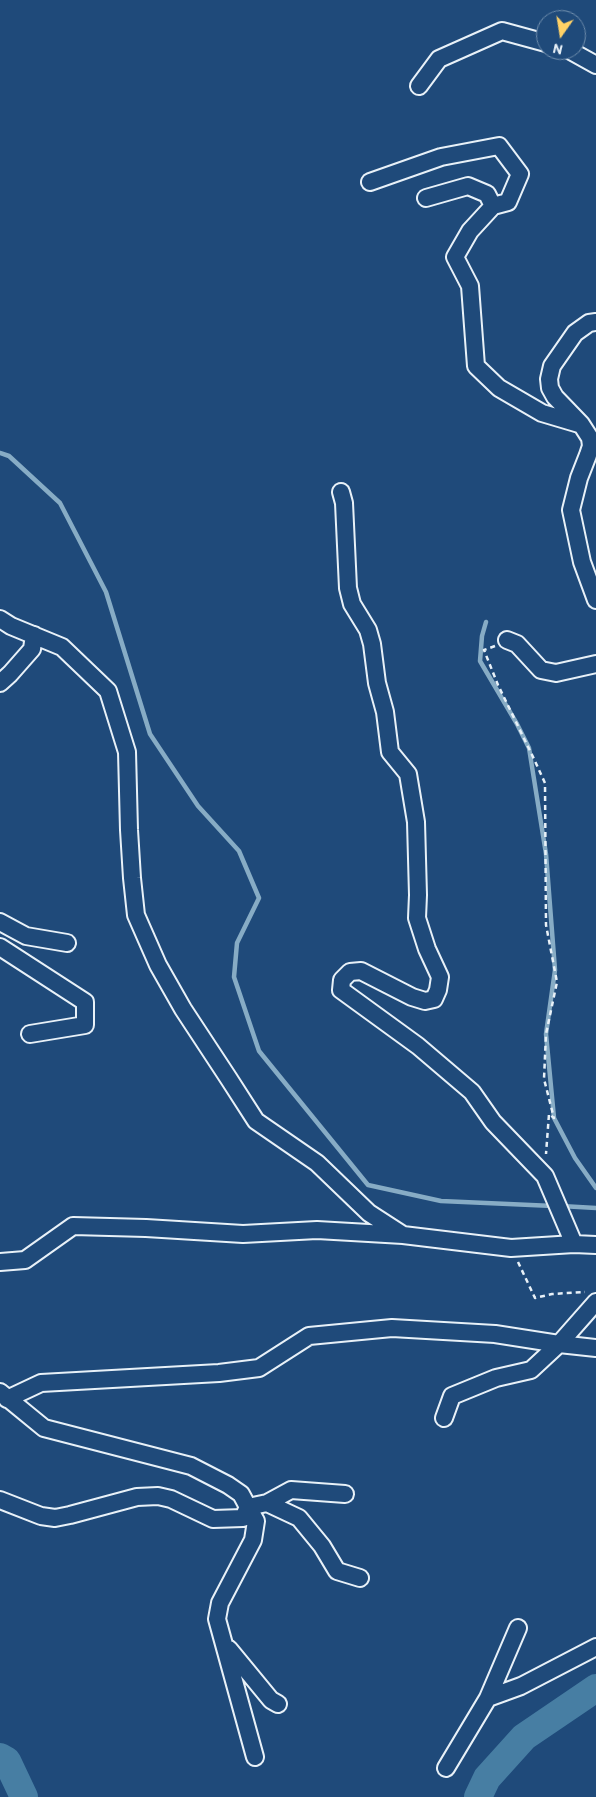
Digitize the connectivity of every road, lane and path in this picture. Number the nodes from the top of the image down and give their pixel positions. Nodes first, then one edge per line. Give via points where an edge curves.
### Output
1 (536, 40) edge
2 (419, 86) dead end
3 (370, 182) dead end
4 (426, 198) dead end
5 (493, 206) junction
6 (596, 322) edge
7 (580, 424) junction
8 (592, 456) edge
9 (341, 492) dead end
10 (596, 600) edge
11 (0, 619) edge
12 (34, 635) junction
13 (508, 640) joint
14 (596, 664) edge
15 (0, 683) edge
16 (0, 922) edge
17 (67, 943) dead end
18 (0, 947) edge
19 (30, 1034) dead end
20 (545, 1176) junction
21 (403, 1235) junction
22 (574, 1244) junction
23 (596, 1246) edge
24 (510, 1248) junction
25 (0, 1262) edge
26 (592, 1297) edge
27 (559, 1344) junction
28 (596, 1348) edge
29 (3, 1396) edge
30 (444, 1418) dead end
31 (345, 1494) dead end
32 (0, 1500) edge
33 (267, 1503) junction
34 (248, 1507) junction
35 (360, 1578) dead end
36 (518, 1628) dead end
37 (224, 1643) junction
38 (596, 1647) edge
39 (488, 1698) junction
40 (278, 1704) dead end
41 (255, 1757) dead end
42 (446, 1768) dead end

1 - 2 street via 502,32 438,59
3 - 5 street via 441,157 499,146 520,174 508,202
4 - 5 street via 468,186 486,194
5 - 7 street via 470,231 455,256 470,286 476,366 498,388 542,413
6 - 7 street via 575,333 552,366 549,379 555,397
7 - 8 street via 590,438
8 - 10 street via 579,478 571,510 582,562
9 - 20 street via 348,588 352,604 368,630 372,644 390,752 408,774 416,822 417,918 440,977 434,999 425,1002 361,971 350,972 342,980 341,990 418,1046 472,1092 493,1122
11 - 12 street
12 - 15 street via 32,649
12 - 21 street via 62,647 108,691 127,752 130,859 136,915 158,965 183,1009 256,1121 316,1163 369,1213
13 - 14 street via 517,644 541,670 556,673
13 - 20 path via 484,650 545,784 546,925 557,982 546,1034 544,1079 554,1118 549,1114
16 - 17 street via 26,936
18 - 19 street via 85,1002 85,1025
20 - 22 street
21 - 24 street
21 - 25 street via 317,1230 243,1234 73,1226 25,1260
22 - 23 street
22 - 24 street
24 - 26 path via 535,1298 552,1294
26 - 27 street
27 - 28 street
27 - 29 street via 495,1334 392,1328 309,1336 260,1368 41,1383
27 - 30 street via 531,1370 496,1378 452,1396
29 - 34 street via 44,1428 56,1433 191,1466 242,1494
31 - 33 street via 291,1490
32 - 34 street via 55,1518 137,1497 171,1499 213,1519 243,1518
33 - 34 street
33 - 35 street via 299,1518 322,1546 337,1572
34 - 37 street via 256,1520 253,1540 220,1603 217,1620
36 - 39 street
37 - 40 street via 271,1700
37 - 41 street
38 - 39 street via 522,1686
39 - 42 street

